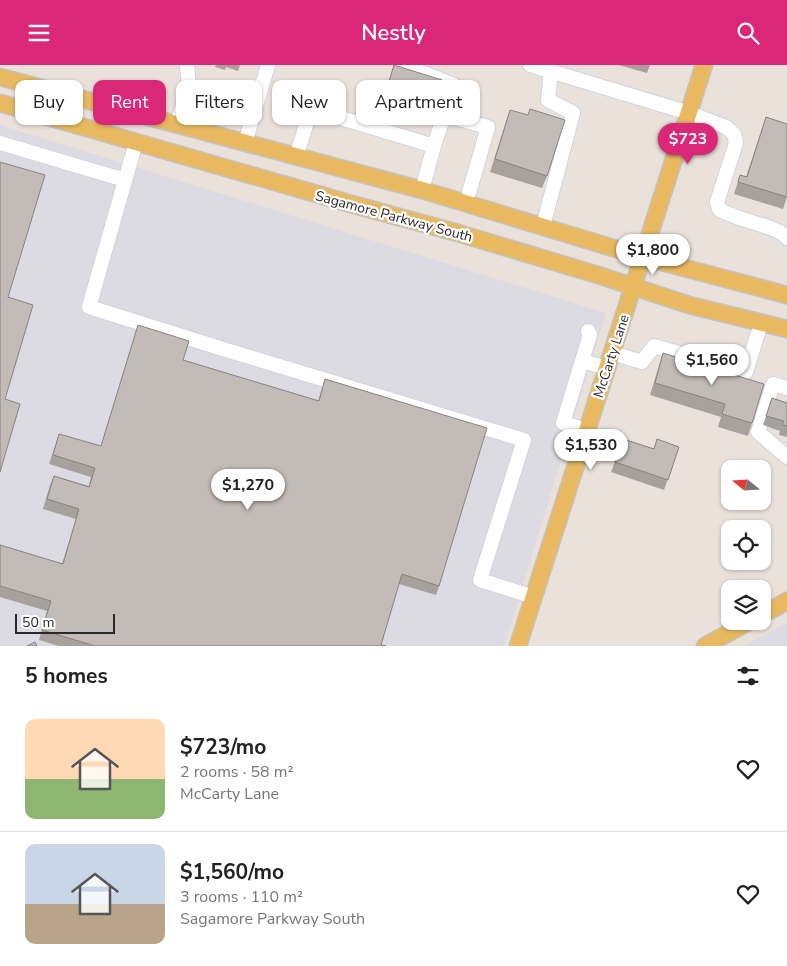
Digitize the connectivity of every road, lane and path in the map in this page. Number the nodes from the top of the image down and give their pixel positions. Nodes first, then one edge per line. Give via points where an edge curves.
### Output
1 (187, 65) edge
2 (268, 65) edge
3 (403, 65) edge
4 (530, 65) edge
5 (704, 65) edge
6 (551, 71) junction
7 (0, 77) edge
8 (188, 80) edge
9 (441, 80) edge
10 (0, 103) edge
11 (688, 113) junction
12 (176, 123) edge
13 (184, 125) edge
14 (441, 125) edge
15 (480, 125) edge
16 (136, 142) junction
17 (0, 143) edge
18 (245, 143) junction
19 (434, 146) junction
20 (296, 157) junction
21 (125, 180) junction
22 (422, 190) junction
23 (466, 203) junction
24 (543, 226) junction
25 (786, 235) edge
26 (643, 257) junction
27 (634, 287) junction
28 (787, 295) edge
29 (761, 323) junction
30 (787, 329) edge
31 (588, 331) dead end
32 (582, 361) junction
33 (610, 361) junction
34 (787, 388) edge
35 (587, 430) junction
36 (787, 457) edge
37 (534, 597) junction
38 (787, 601) edge
39 (771, 610) edge
40 (734, 630) edge
41 (518, 646) edge
42 (705, 646) edge

1 - 8 lane
2 - 18 lane
3 - 9 lane
4 - 6 lane
5 - 11 main road, McCarty Lane
6 - 11 lane
6 - 24 lane via 548,100 573,113
7 - 12 main road
10 - 16 main road, Sagamore Parkway South
11 - 25 lane via 726,127 734,134 736,143 717,202 719,209 726,215
11 - 26 main road, McCarty Lane
13 - 18 main road
14 - 19 lane
15 - 23 lane via 488,127
16 - 21 lane
16 - 27 main road, Sagamore Parkway South via 458,233
17 - 21 lane
18 - 20 main road
19 - 20 lane via 310,109
19 - 22 lane
20 - 22 main road
21 - 37 lane via 89,307 524,440 480,580
22 - 23 main road
23 - 24 main road
24 - 26 main road
26 - 27 main road, McCarty Lane
26 - 28 main road
27 - 29 main road, Sagamore Parkway South via 688,305
27 - 33 main road, McCarty Lane
29 - 30 main road, Sagamore Parkway South
29 - 33 lane via 746,372 654,346 642,362
31 - 32 lane via 590,335
32 - 33 lane
32 - 35 lane via 563,423
33 - 35 main road, McCarty Lane
34 - 36 lane via 773,384 758,431
35 - 37 main road, McCarty Lane
37 - 41 main road, McCarty Lane
38 - 39 main road
40 - 42 main road

